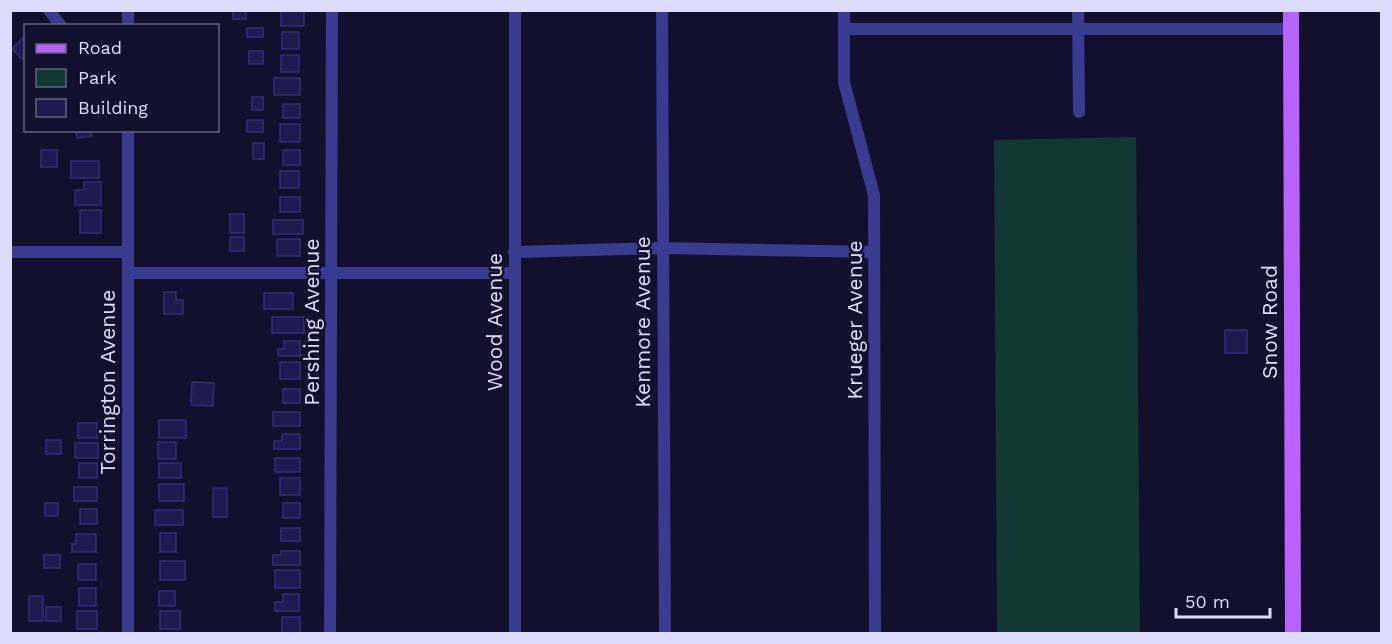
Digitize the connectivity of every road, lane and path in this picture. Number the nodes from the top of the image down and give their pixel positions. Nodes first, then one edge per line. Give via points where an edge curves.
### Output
1 (49, 10) edge
2 (332, 10) edge
3 (515, 10) edge
4 (662, 10) edge
5 (844, 10) edge
6 (1078, 10) edge
7 (1291, 10) edge
8 (60, 24) edge
9 (844, 29) junction
10 (1078, 29) junction
11 (1291, 29) junction
12 (1079, 112) dead end
13 (128, 132) edge
14 (662, 249) junction
15 (10, 252) edge
16 (128, 252) junction
17 (514, 252) junction
18 (874, 252) junction
19 (128, 273) junction
20 (332, 273) junction
21 (514, 273) junction
22 (128, 633) edge
23 (330, 633) edge
24 (515, 633) edge
25 (665, 633) edge
26 (875, 633) edge
27 (1293, 633) edge

1 - 8 street
2 - 20 street, Pershing Avenue
3 - 17 street, Wood Avenue
4 - 14 street, Kenmore Avenue
5 - 9 street, Krueger Avenue
6 - 10 street
7 - 11 main road, Snow Road
9 - 10 street
9 - 18 street, Krueger Avenue via 844,82 874,195
10 - 11 street
10 - 12 street
11 - 27 main road, Snow Road
13 - 16 street, Torrington Avenue
14 - 17 street
14 - 18 street
14 - 25 street, Kenmore Avenue
15 - 16 street
16 - 19 street, Torrington Avenue
17 - 21 street, Wood Avenue
18 - 26 street, Krueger Avenue
19 - 20 street
19 - 22 street, Torrington Avenue
20 - 21 street
20 - 23 street, Pershing Avenue
21 - 24 street, Wood Avenue

